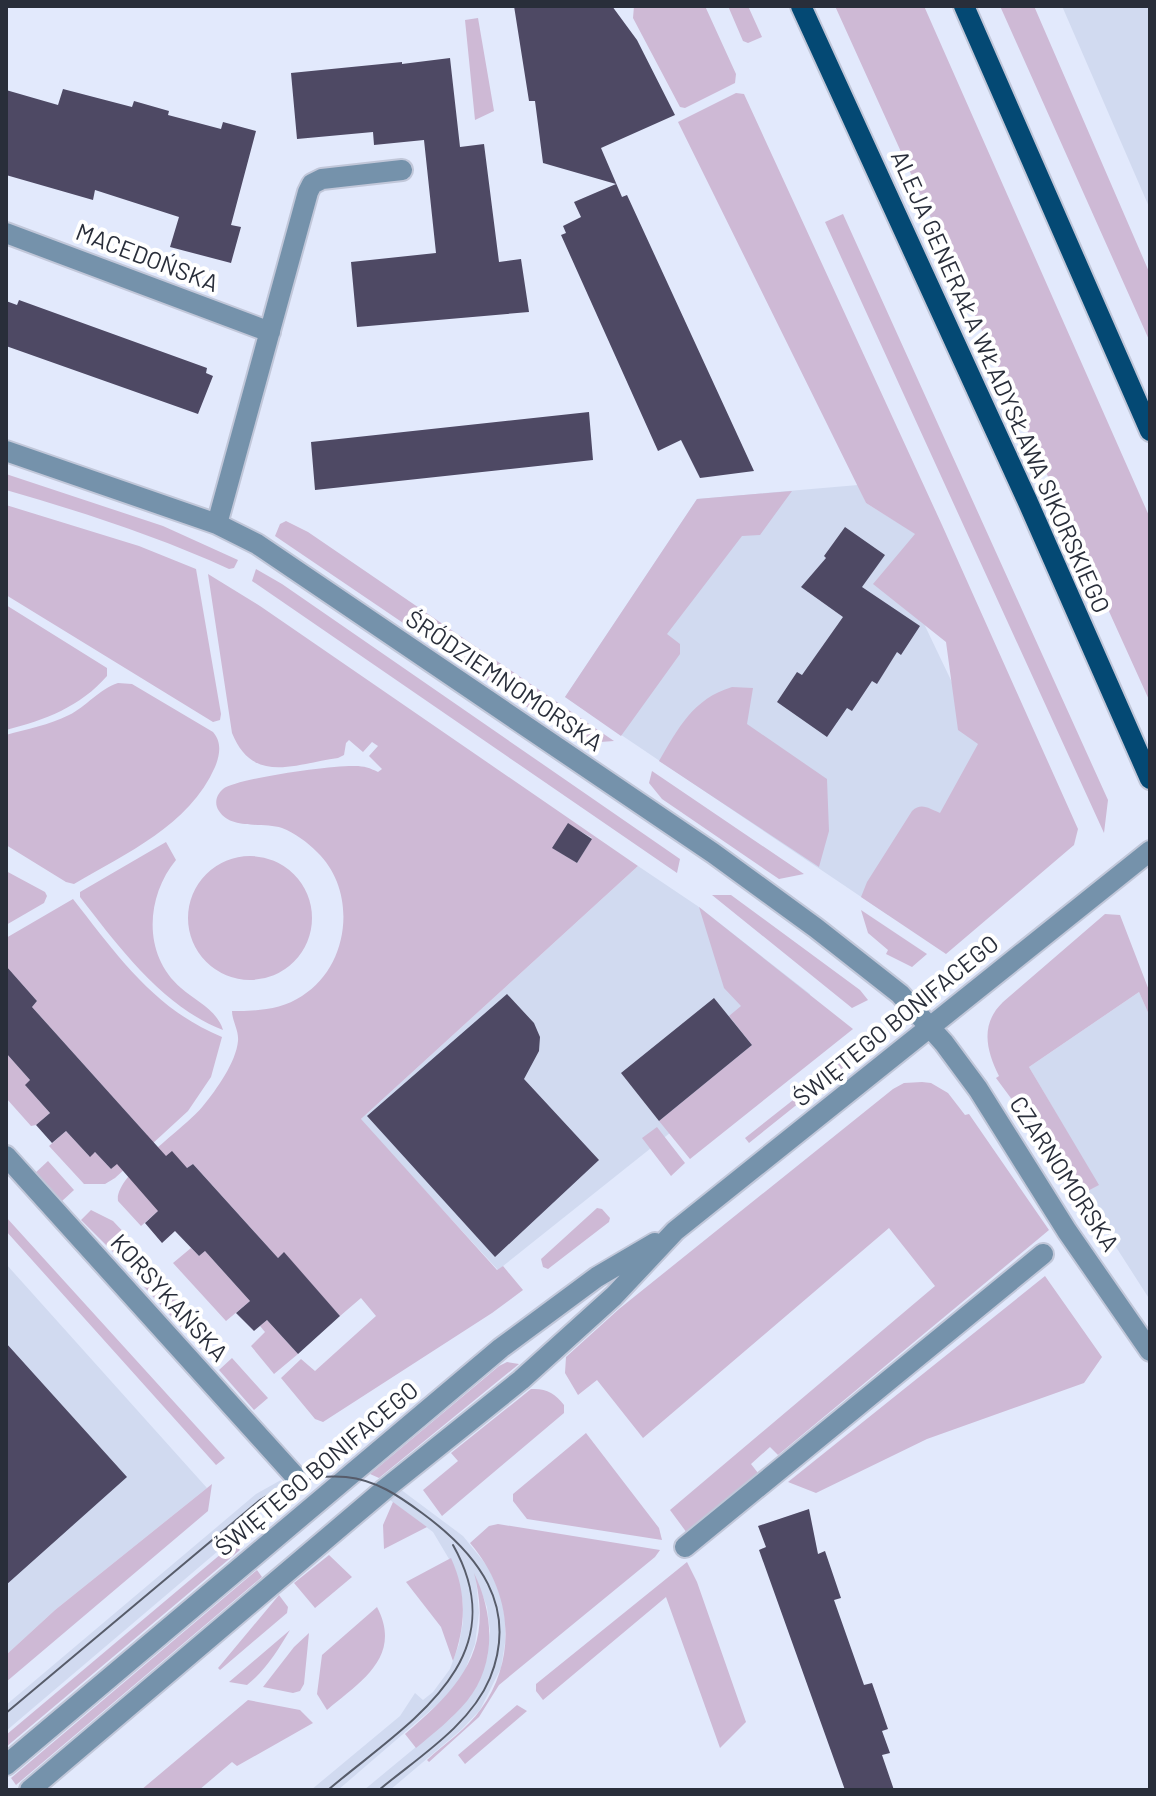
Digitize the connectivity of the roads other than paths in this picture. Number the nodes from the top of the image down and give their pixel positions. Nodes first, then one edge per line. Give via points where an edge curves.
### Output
1 (801, 6) edge
2 (964, 6) edge
3 (402, 170) dead end
4 (6, 233) edge
5 (270, 332) junction
6 (1150, 431) edge
7 (6, 451) edge
8 (217, 524) junction
9 (1150, 779) edge
10 (1150, 851) edge
11 (930, 1028) junction
12 (6, 1156) edge
13 (675, 1231) junction
14 (1043, 1254) dead end
15 (1150, 1351) edge
16 (294, 1475) dead end
17 (685, 1547) dead end
18 (6, 1765) edge
19 (30, 1790) edge

1 - 9 main road, ALEJA GENERAŁA WŁADYSŁAWA SIKORSKIEGO
2 - 6 main road
3 - 5 street via 312,184
4 - 5 street, MACEDOŃSKA
5 - 8 street
7 - 8 street, ŚRÓDZIEMNOMORSKA
8 - 11 street, ŚRÓDZIEMNOMORSKA via 257,544 713,853 900,994
10 - 11 street, ŚWIĘTEGO BONIFACEGO
11 - 13 street, ŚWIĘTEGO BONIFACEGO
11 - 15 street, CZARNOMORSKA via 984,1098
12 - 16 street, KORSYKAŃSKA
13 - 18 street, ŚWIĘTEGO BONIFACEGO via 597,1277 501,1348
13 - 19 street, ŚWIĘTEGO BONIFACEGO via 614,1296 498,1399
14 - 17 street

